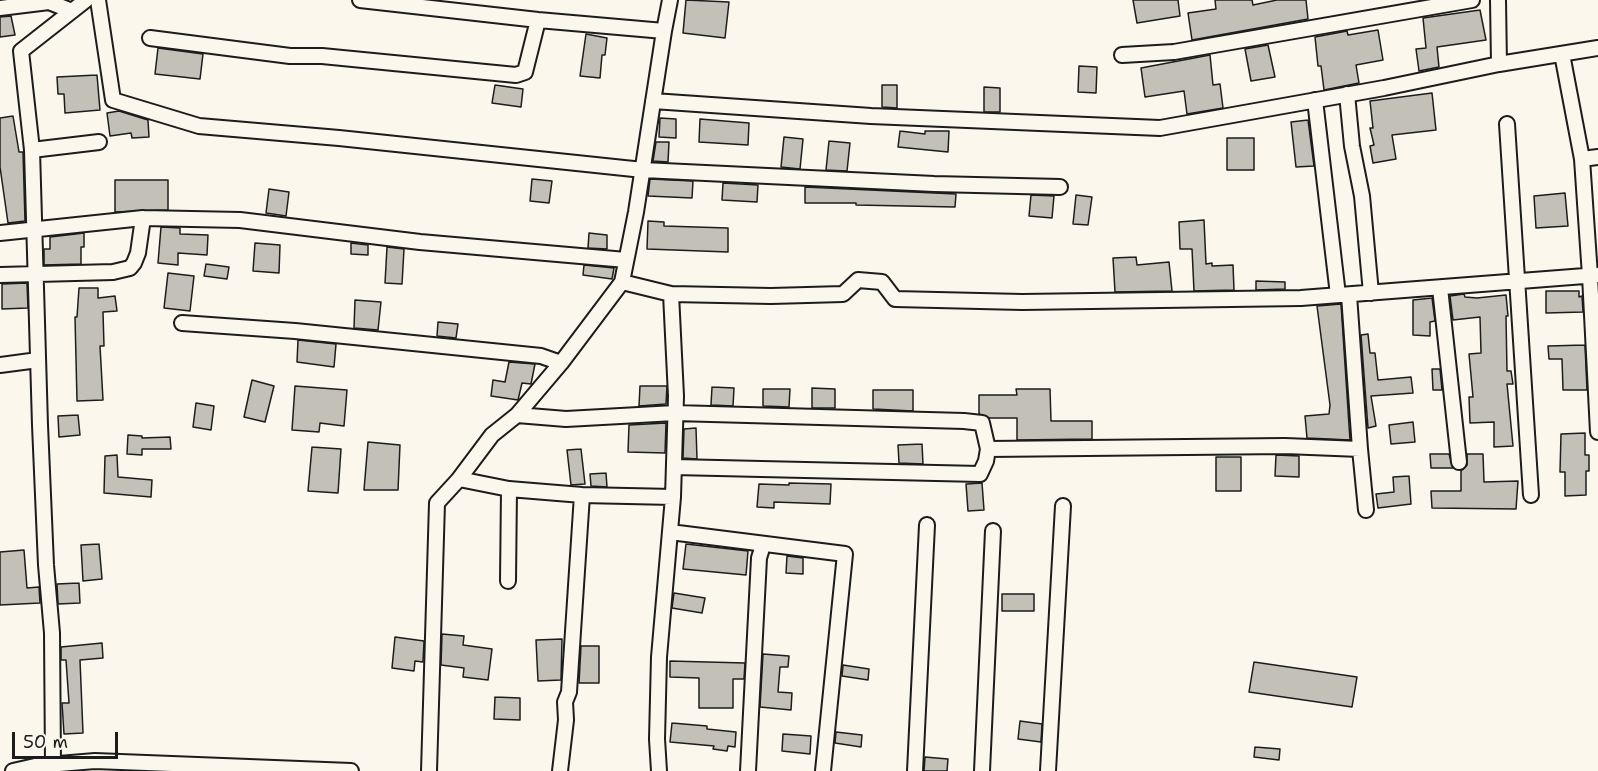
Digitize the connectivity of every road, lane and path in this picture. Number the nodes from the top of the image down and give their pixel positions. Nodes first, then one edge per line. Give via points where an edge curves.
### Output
1 (86, 0) edge
2 (98, 0) edge
3 (360, 0) edge
4 (670, 0) edge
5 (1472, 0) edge
6 (1498, 0) edge
7 (0, 8) edge
8 (72, 11) junction
9 (538, 20) junction
10 (664, 31) junction
11 (150, 38) dead end
12 (1598, 48) edge
13 (1562, 54) junction
14 (1122, 55) dead end
15 (1499, 64) junction
16 (1347, 94) junction
17 (1315, 100) junction
18 (653, 101) junction
19 (1507, 124) dead end
20 (99, 142) dead end
21 (32, 150) junction
22 (1598, 158) edge
23 (1582, 159) junction
24 (642, 170) junction
25 (1060, 187) dead end
26 (143, 218) junction
27 (35, 230) junction
28 (0, 233) edge
29 (626, 260) junction
30 (0, 274) edge
31 (35, 274) junction
32 (1594, 275) edge
33 (622, 282) junction
34 (1515, 282) junction
35 (1440, 288) junction
36 (1371, 293) junction
37 (670, 294) junction
38 (1343, 295) junction
39 (183, 323) dead end
40 (38, 360) junction
41 (561, 363) junction
42 (0, 365) edge
43 (675, 413) junction
44 (517, 415) junction
45 (1598, 432) edge
46 (988, 449) junction
47 (1360, 449) junction
48 (1459, 462) dead end
49 (674, 467) junction
50 (459, 479) junction
51 (509, 489) junction
52 (582, 495) junction
53 (1531, 495) dead end
54 (674, 496) junction
55 (1063, 506) dead end
56 (1366, 510) dead end
57 (927, 525) dead end
58 (993, 531) dead end
59 (670, 532) junction
60 (763, 545) junction
61 (508, 581) dead end
62 (53, 765) junction
63 (95, 766) edge
64 (173, 768) edge
65 (35, 769) edge
66 (255, 769) edge
67 (13, 771) edge
68 (351, 771) edge
69 (429, 771) edge
70 (560, 771) edge
71 (659, 771) edge
72 (748, 771) edge
73 (823, 771) edge
74 (915, 771) edge
75 (982, 771) edge
76 (1048, 771) edge

1 - 8 street
2 - 24 street via 113,100 135,107 199,126
3 - 9 street
4 - 10 street
5 - 14 street via 1174,52
6 - 15 street
7 - 8 street via 48,3
8 - 21 street via 21,51
9 - 10 street
9 - 11 street via 525,72 516,75 290,56
10 - 18 street
12 - 13 street
13 - 15 street
13 - 23 street
15 - 16 street
16 - 17 street
16 - 36 street
17 - 18 street via 1160,128 872,116
17 - 38 street
18 - 24 street
19 - 34 street
20 - 21 street
21 - 27 street
22 - 23 street
23 - 32 street
24 - 25 street
24 - 29 street
26 - 27 street
26 - 29 street via 240,220 420,242
26 - 31 street via 138,253 130,268
27 - 28 street
27 - 31 street
29 - 33 street
30 - 31 street
31 - 40 street
32 - 34 street
32 - 45 street
33 - 37 street
33 - 41 street
34 - 35 street
34 - 53 street
35 - 36 street
35 - 48 street
36 - 38 street
37 - 38 street via 843,294 858,280 882,282 895,299 1022,302
37 - 43 street
38 - 47 street
39 - 41 street via 529,355
40 - 42 street
40 - 62 street via 52,633
41 - 44 street
43 - 44 street via 566,419
43 - 46 street via 982,423
43 - 49 street
44 - 50 street via 492,435
46 - 47 street
46 - 49 street via 980,474
47 - 56 street
49 - 54 street
50 - 51 street
50 - 69 street via 437,504
51 - 52 street
51 - 61 street
52 - 54 street
52 - 70 street
54 - 59 street
55 - 76 street
57 - 74 street
58 - 75 street
59 - 60 street
59 - 71 street via 659,657
60 - 72 street via 759,558
60 - 73 street via 845,554
62 - 63 street
62 - 65 street
63 - 64 street
64 - 66 street
65 - 67 street
66 - 68 street

